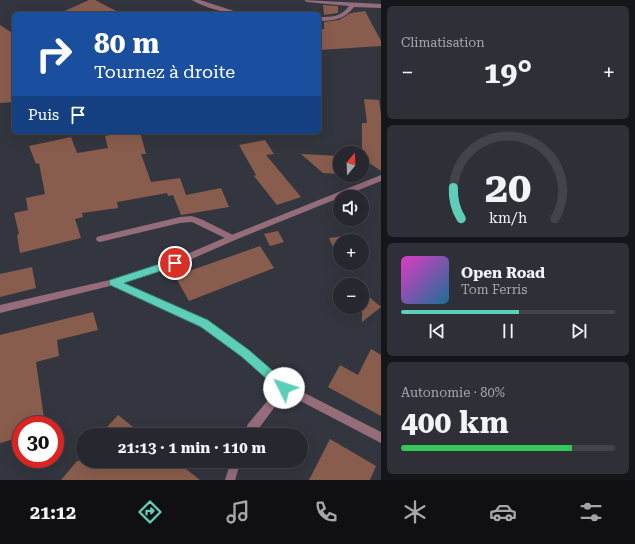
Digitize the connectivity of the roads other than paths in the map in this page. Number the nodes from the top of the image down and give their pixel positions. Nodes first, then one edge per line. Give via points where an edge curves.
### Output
1 (195, 0) edge
2 (307, 0) edge
3 (353, 5) junction
4 (381, 6) edge
5 (232, 12) edge
6 (321, 20) edge
7 (381, 178) edge
8 (232, 238) junction
9 (100, 239) dead end
10 (114, 282) junction
11 (0, 309) edge
12 (284, 388) junction
13 (252, 428) edge
14 (381, 438) edge
15 (234, 468) edge
16 (230, 480) edge

1 - 5 street
2 - 3 street
3 - 4 street
3 - 6 street via 339,18
7 - 8 street
8 - 9 street via 192,219
8 - 10 street via 175,263
10 - 11 street
10 - 12 street via 204,324 246,354
12 - 13 street
12 - 14 street
15 - 16 street

